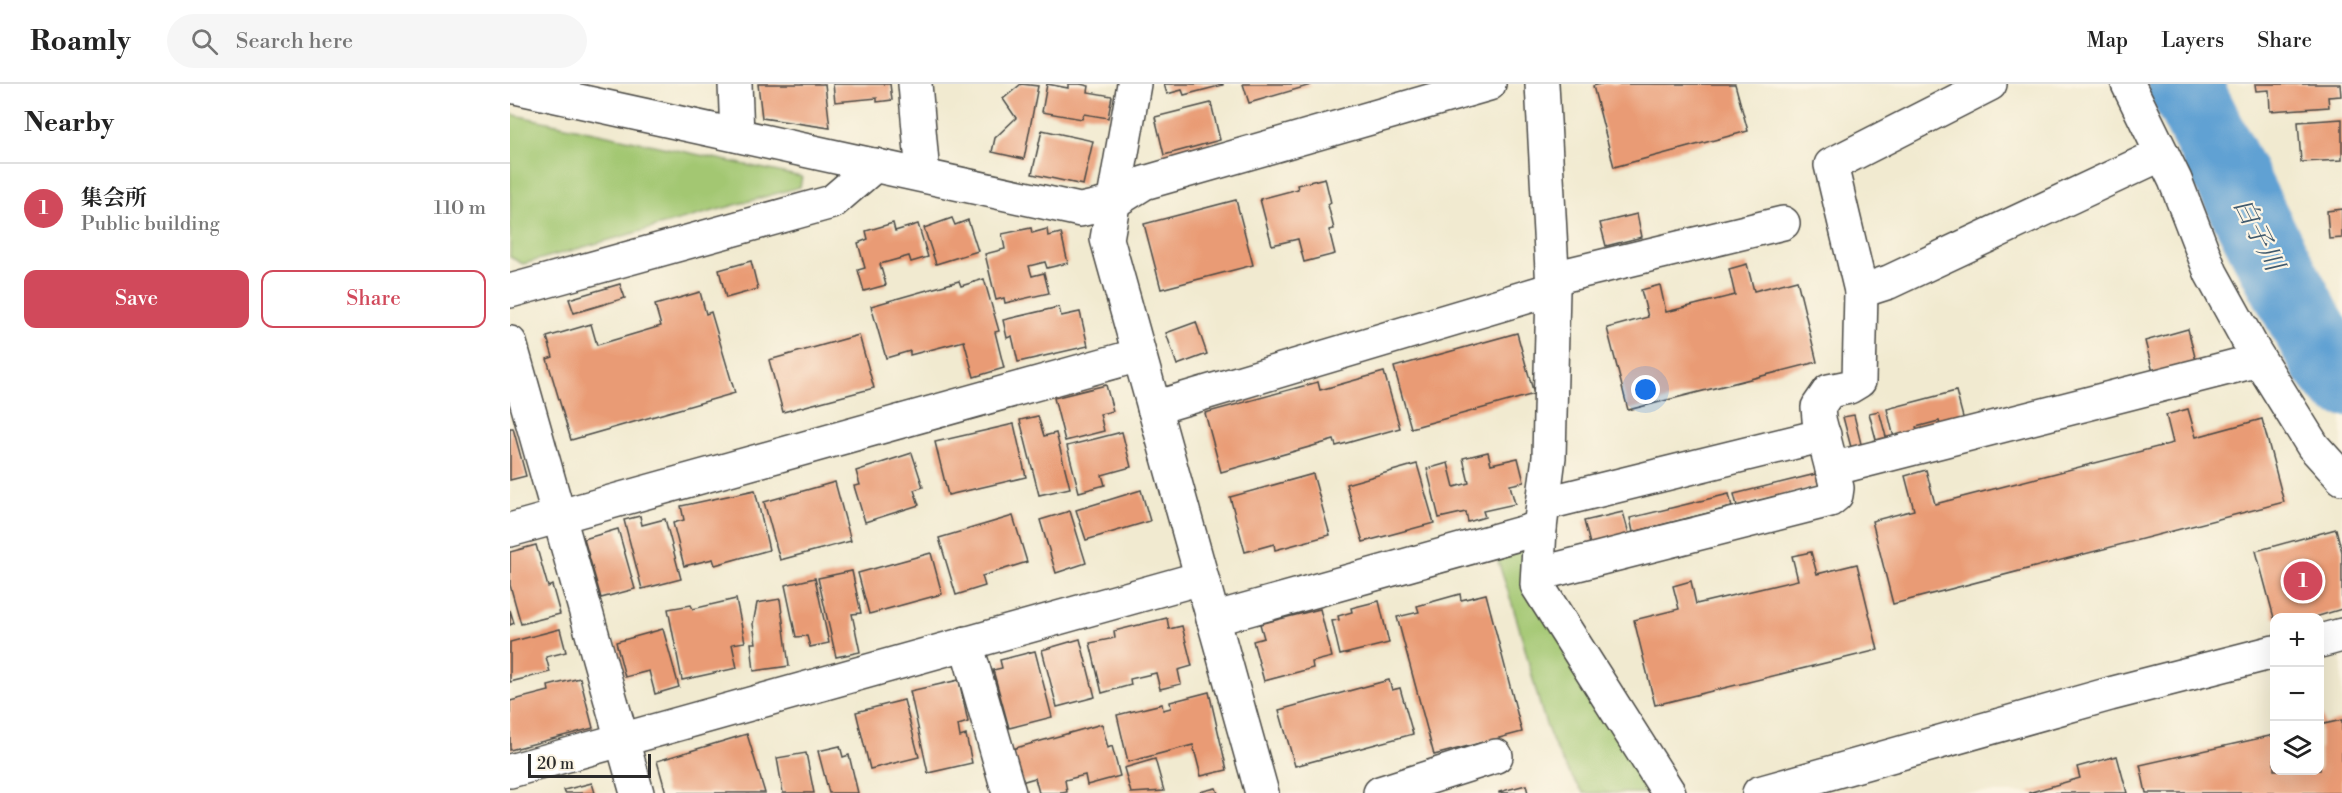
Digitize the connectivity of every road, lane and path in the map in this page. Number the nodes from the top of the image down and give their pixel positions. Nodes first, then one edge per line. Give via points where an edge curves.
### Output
1 (735, 84) edge
2 (915, 84) edge
3 (1134, 84) edge
4 (1489, 84) edge
5 (1542, 84) edge
6 (1990, 84) edge
7 (2128, 84) edge
8 (510, 87) edge
9 (575, 93) edge
10 (737, 135) junction
11 (2162, 154) junction
12 (875, 165) junction
13 (923, 175) junction
14 (1112, 203) junction
15 (1782, 223) dead end
16 (1553, 284) junction
17 (510, 291) edge
18 (1861, 291) junction
19 (510, 343) edge
20 (1139, 356) junction
21 (2259, 360) junction
22 (1154, 408) junction
23 (1824, 435) junction
24 (1832, 470) junction
25 (2342, 478) edge
26 (1541, 516) junction
27 (558, 517) junction
28 (510, 530) edge
29 (1538, 574) junction
30 (1201, 578) junction
31 (1214, 619) junction
32 (2342, 635) edge
33 (2324, 640) edge
34 (966, 643) junction
35 (2270, 653) edge
36 (621, 738) junction
37 (1496, 756) dead end
38 (510, 771) edge
39 (637, 793) edge
40 (1009, 793) edge
41 (1262, 793) edge
42 (1380, 793) edge
43 (1669, 793) edge
44 (1759, 793) edge

1 - 10 street
2 - 13 street
3 - 14 street
4 - 14 street via 1144,183
5 - 16 street
6 - 18 street via 1831,165
7 - 11 street
8 - 9 street
9 - 10 street
10 - 12 street
11 - 18 street via 1889,282
11 - 21 street via 2211,273
12 - 13 street
12 - 17 street via 832,202
13 - 14 street via 1080,210
14 - 20 street via 1107,239
15 - 16 street
16 - 22 street
16 - 26 street via 1549,457
18 - 23 street via 1859,381 1829,391 1822,398 1818,406
19 - 27 street
20 - 22 street
20 - 27 street
21 - 24 street
21 - 25 street via 2313,446
22 - 30 street
23 - 24 street
23 - 26 street
24 - 29 street via 1837,488 1830,500
26 - 29 street
26 - 31 street
27 - 28 street
27 - 36 street
29 - 43 street via 1537,585
30 - 31 street
30 - 34 street
31 - 41 street
32 - 33 street
34 - 36 street
34 - 40 street
35 - 44 street
36 - 38 street
36 - 39 street
37 - 42 street

